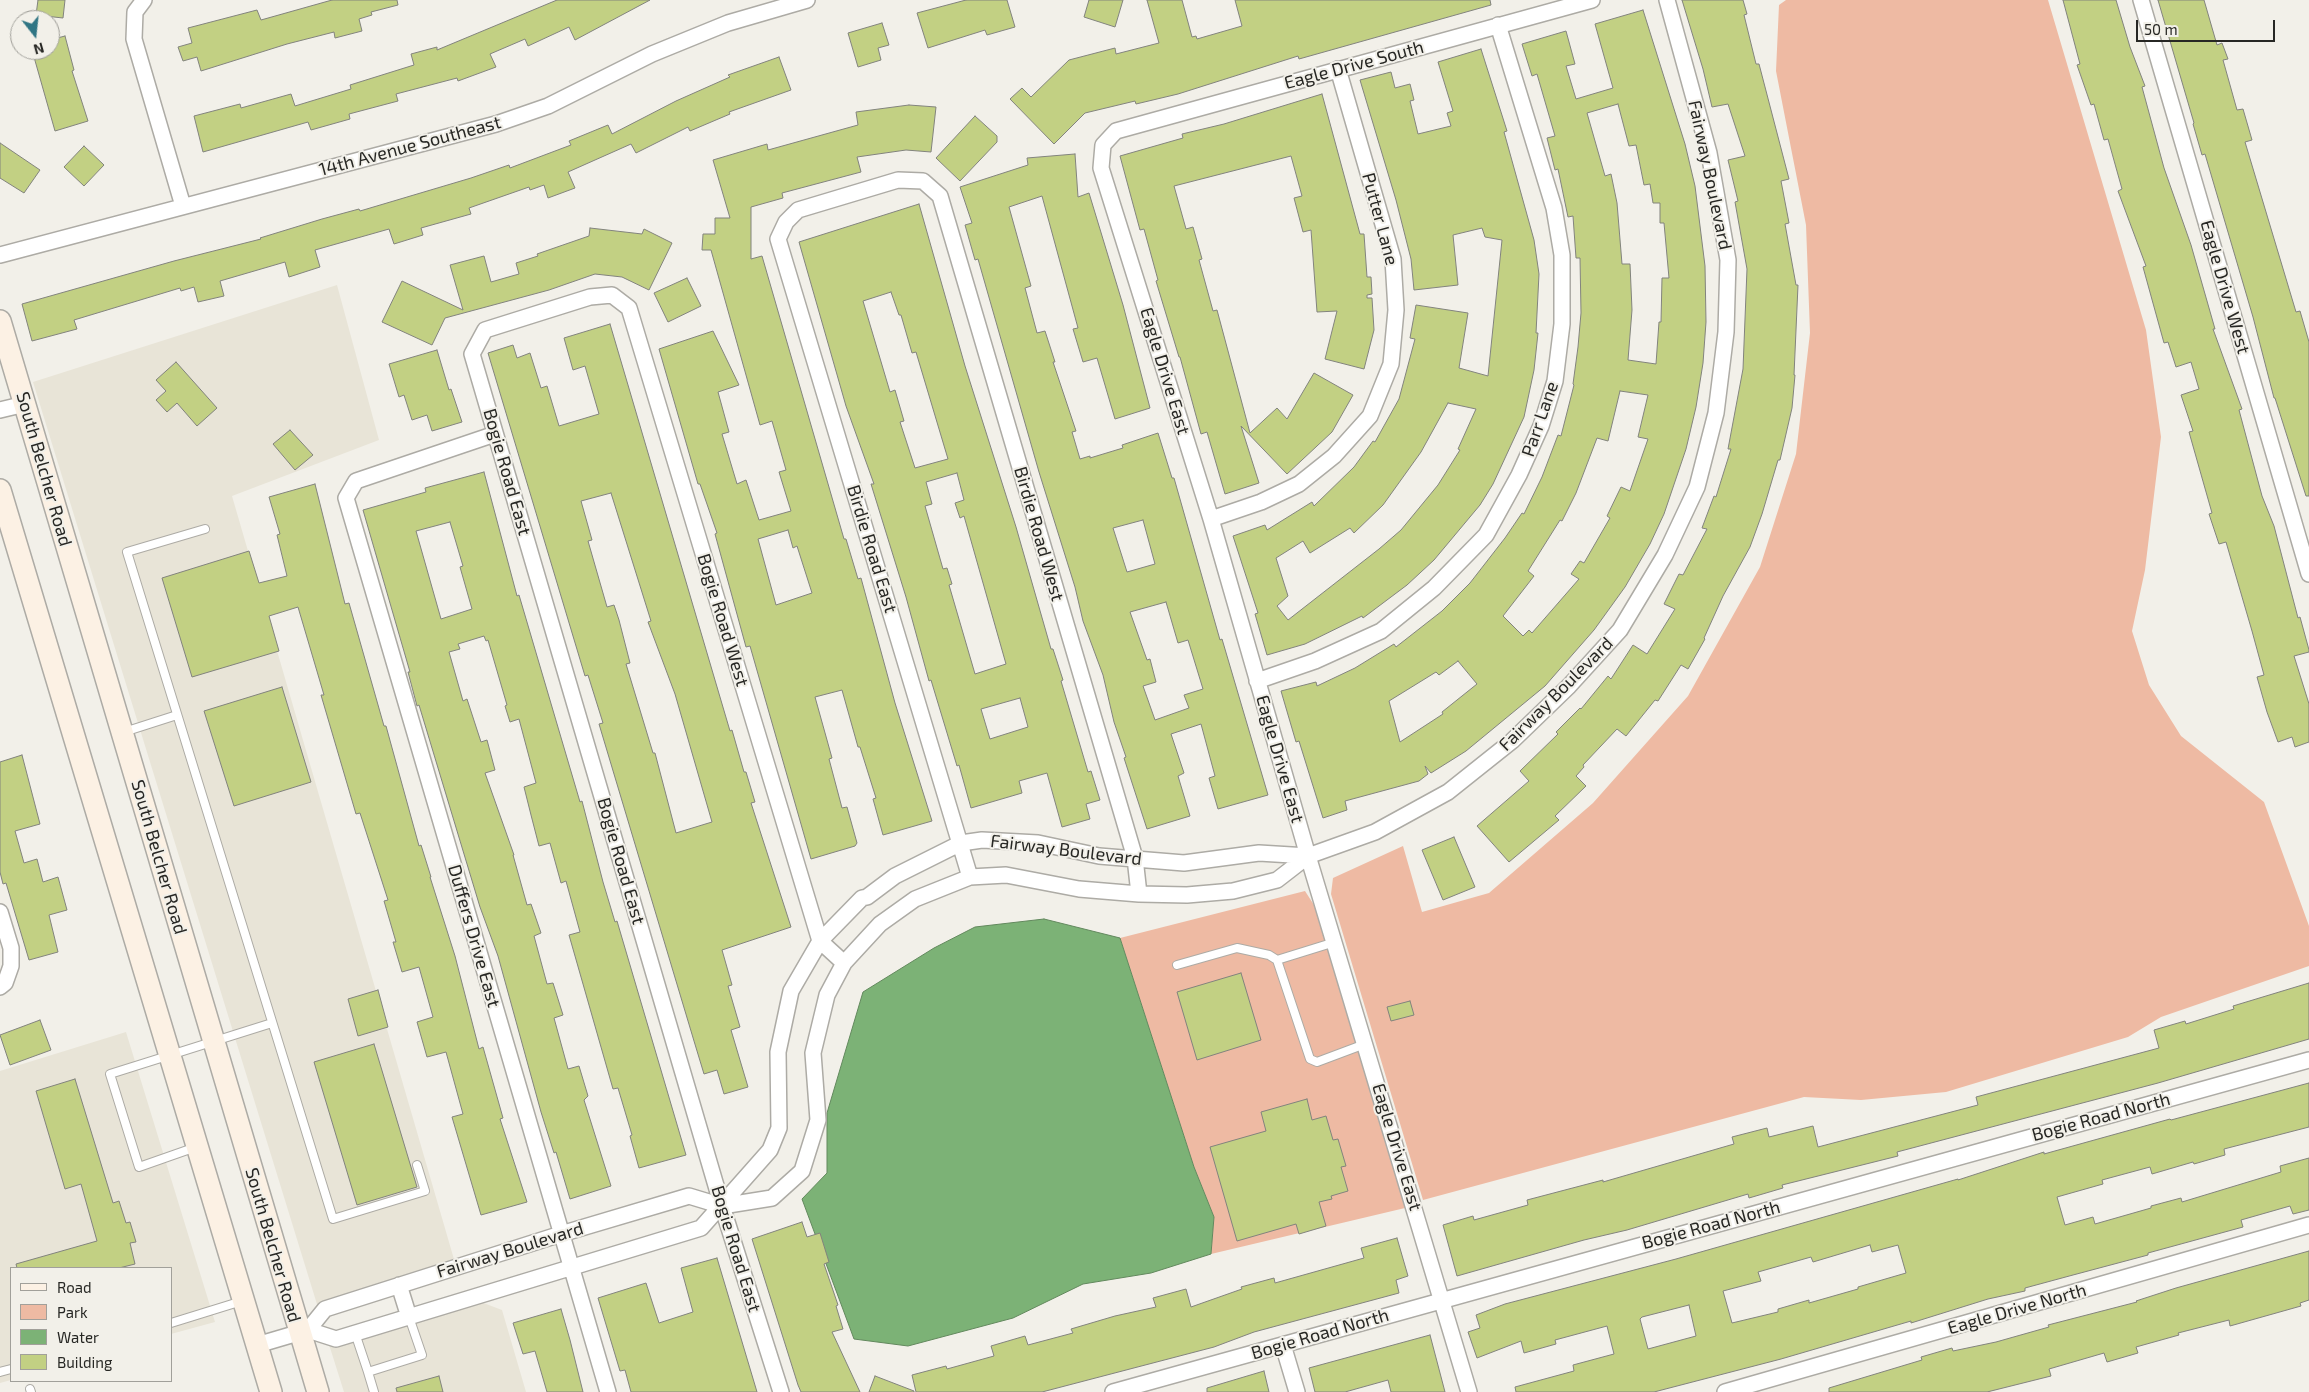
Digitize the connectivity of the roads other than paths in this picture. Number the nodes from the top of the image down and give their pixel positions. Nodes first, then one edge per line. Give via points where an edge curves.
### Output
1 (144, 0) edge
2 (807, 0) edge
3 (1592, 0) edge
4 (1667, 0) edge
5 (2141, 0) edge
6 (1498, 26) junction
7 (1338, 69) junction
8 (1116, 131) joint
9 (923, 181) joint
10 (183, 206) junction
11 (0, 255) edge
12 (0, 321) edge
13 (485, 330) joint
14 (25, 404) junction
15 (0, 410) edge
16 (496, 434) junction
17 (0, 490) edge
18 (1211, 519) junction
19 (205, 529) dead end
20 (2309, 574) edge
21 (1257, 681) junction
22 (177, 715) junction
23 (122, 733) junction
24 (961, 843) junction
25 (1308, 856) junction
26 (1135, 858) junction
27 (970, 878) junction
28 (1139, 894) junction
29 (0, 912) edge
30 (820, 941) junction
31 (1334, 942) junction
32 (1277, 960) junction
33 (844, 963) junction
34 (1177, 965) dead end
35 (0, 987) edge
36 (272, 1023) junction
37 (213, 1042) junction
38 (1365, 1044) junction
39 (169, 1054) junction
40 (2309, 1060) edge
41 (197, 1147) junction
42 (417, 1165) dead end
43 (722, 1206) junction
44 (2309, 1225) edge
45 (562, 1234) junction
46 (571, 1267) junction
47 (399, 1285) junction
48 (1442, 1299) junction
49 (244, 1301) junction
50 (409, 1317) junction
51 (172, 1323) edge
52 (303, 1331) junction
53 (355, 1333) junction
54 (257, 1345) junction
55 (1283, 1345) junction
56 (368, 1372) junction
57 (271, 1392) edge
58 (318, 1392) edge
59 (374, 1392) edge
60 (608, 1392) edge
61 (781, 1392) edge
62 (1112, 1392) edge
63 (1297, 1392) edge
64 (1469, 1392) edge
65 (1725, 1392) edge

1 - 10 street via 135,12 134,39
2 - 10 street, 14th Avenue Southeast via 728,23 652,54 548,106 496,124
3 - 6 street, Eagle Drive South
4 - 25 street, Fairway Boulevard via 1709,153 1728,260 1726,332 1716,413 1697,487 1666,555 1620,630 1519,734 1448,792 1375,832
5 - 20 street, Eagle Drive West
6 - 7 street, Eagle Drive South
6 - 21 street, Parr Lane via 1554,208 1562,255 1562,324 1555,381 1541,426 1520,475 1486,535 1434,588 1381,630 1316,661
7 - 8 street, Eagle Drive South
7 - 18 street, Putter Lane via 1393,259 1396,310 1391,364 1370,416 1334,456 1299,484 1261,502
8 - 18 street, Eagle Drive East via 1103,145 1101,168
9 - 24 street, Birdie Road East via 898,180 798,210 786,222 778,240
9 - 26 street, Birdie Road West via 940,196
10 - 11 street, 14th Avenue Southeast
12 - 14 main road, South Belcher Road
13 - 16 street, Bogie Road East via 472,354
13 - 30 street, Bogie Road West via 590,297 612,295 629,308
14 - 15 street
14 - 23 main road, South Belcher Road
16 - 43 street, Bogie Road East
16 - 45 street, Duffers Drive East via 356,481 346,498
17 - 39 main road
18 - 21 street, Eagle Drive East
19 - 22 lane via 127,552
21 - 25 street, Eagle Drive East
22 - 23 lane
22 - 36 lane
23 - 37 main road, South Belcher Road
24 - 26 street, Fairway Boulevard via 982,840 1038,843 1099,856
24 - 27 street, Birdie Road East
24 - 30 street, Fairway Boulevard via 895,876 862,898
25 - 26 street, Fairway Boulevard via 1259,853 1184,863
25 - 28 street, Fairway Boulevard via 1278,880 1233,891 1187,895
25 - 31 street, Eagle Drive East
26 - 28 street, Birdie Road West
27 - 28 street, Fairway Boulevard via 1006,875 1079,889
27 - 33 street, Fairway Boulevard via 915,899 880,924
29 - 35 street via 11,948 11,966 5,983
30 - 33 street
30 - 43 street, Fairway Boulevard via 791,991 778,1052 779,1128 770,1150
31 - 32 lane
31 - 38 street, Eagle Drive East
32 - 34 lane via 1237,948
32 - 38 lane via 1310,1059 1317,1062
33 - 43 street, Fairway Boulevard via 827,995 813,1052 818,1120 802,1171 772,1198
36 - 37 lane
36 - 42 lane via 333,1219 425,1191
37 - 39 lane
37 - 52 main road, South Belcher Road
38 - 48 street, Eagle Drive East
39 - 41 main road
39 - 41 lane via 110,1074 139,1167
40 - 48 street, Bogie Road North
41 - 49 main road
43 - 45 street, Fairway Boulevard via 689,1196
43 - 46 street, Fairway Boulevard via 701,1228
43 - 61 street, Bogie Road East
44 - 65 street, Eagle Drive North
45 - 46 street, Duffers Drive East
45 - 47 street, Fairway Boulevard
46 - 50 street, Fairway Boulevard
46 - 60 street, Duffers Drive East
47 - 50 street
47 - 52 street, Fairway Boulevard via 325,1309
48 - 55 street, Bogie Road North
48 - 64 street, Eagle Drive East
49 - 51 lane
49 - 54 main road
50 - 53 street, Fairway Boulevard
50 - 56 lane via 422,1355
52 - 53 street, Fairway Boulevard via 336,1339
52 - 54 street
52 - 58 main road, South Belcher Road
53 - 56 lane
54 - 57 main road
55 - 62 street, Bogie Road North
55 - 63 street
56 - 59 lane

